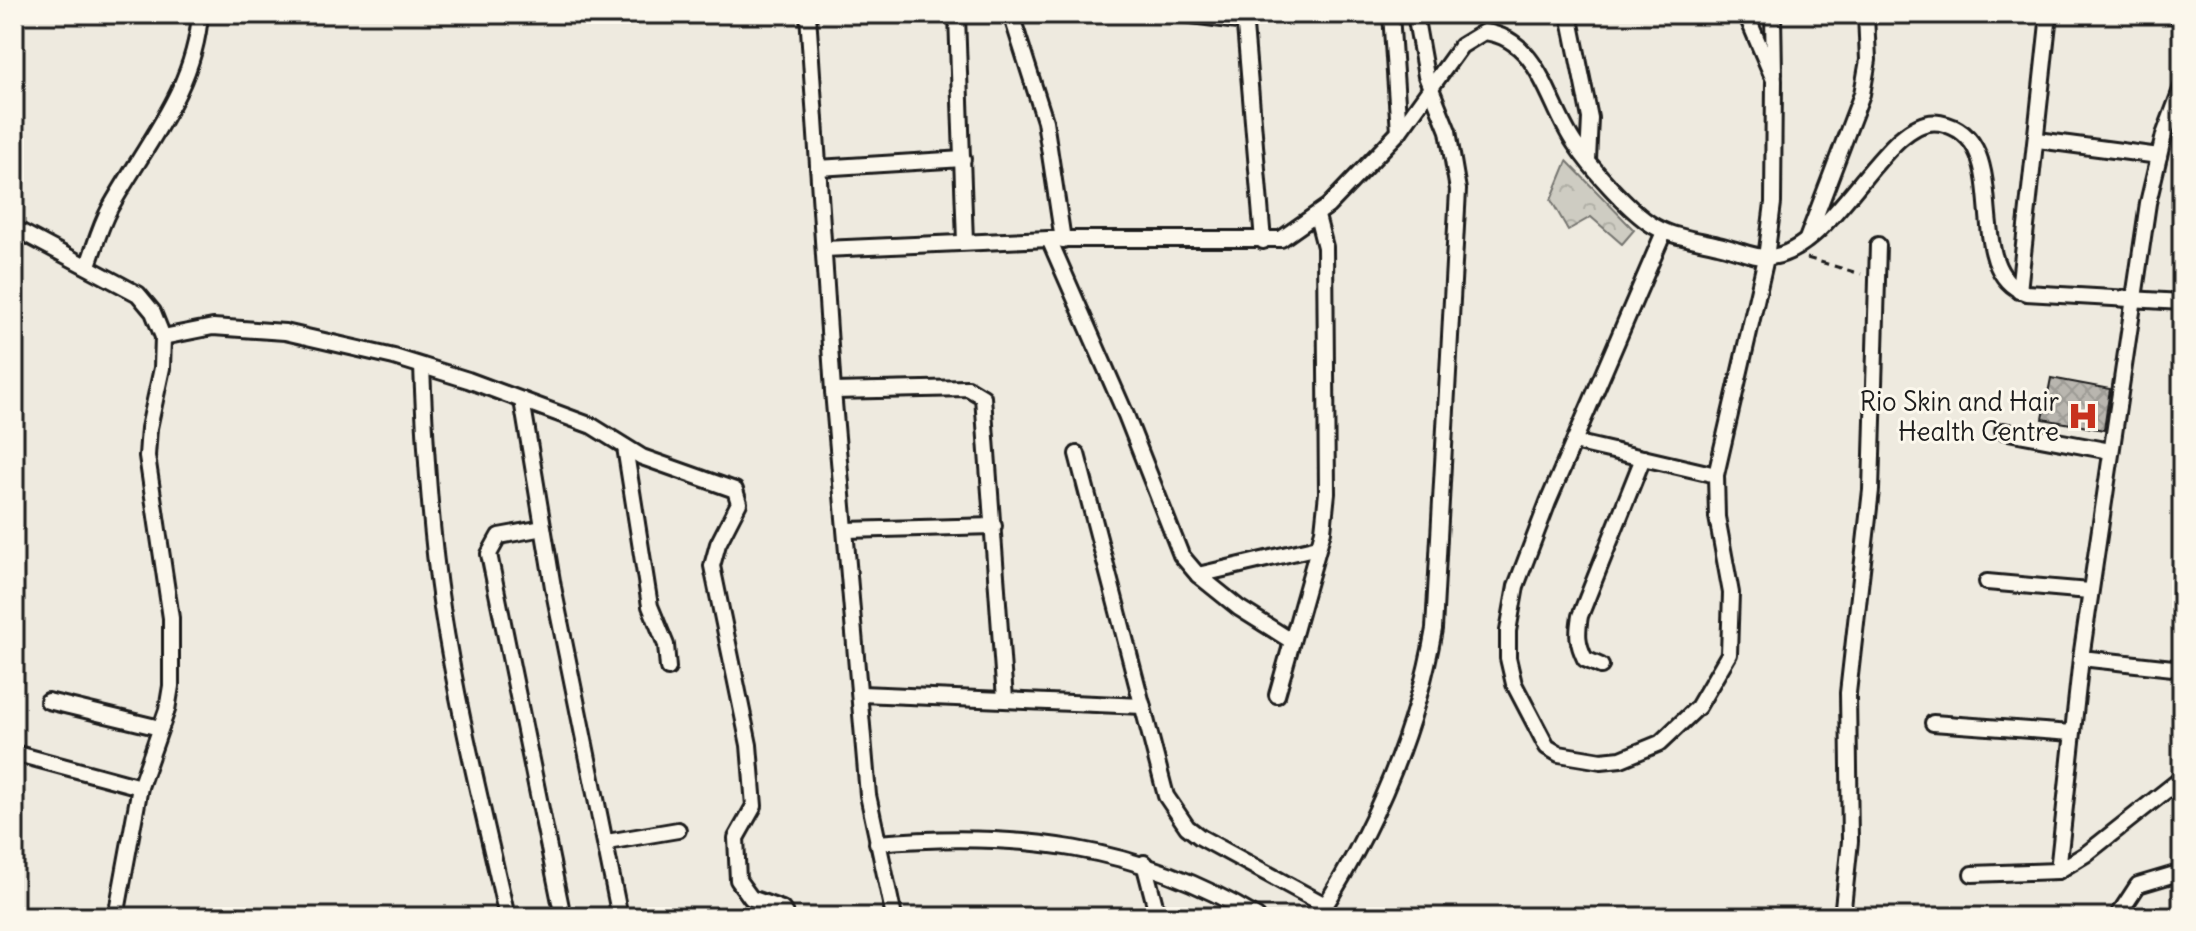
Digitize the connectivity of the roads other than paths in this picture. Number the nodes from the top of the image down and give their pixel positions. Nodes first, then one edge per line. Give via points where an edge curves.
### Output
1 (200, 14) edge
2 (808, 14) edge
3 (1011, 14) edge
4 (1184, 14) edge
5 (1391, 14) edge
6 (1415, 14) edge
7 (1569, 14) edge
8 (1746, 14) edge
9 (1773, 14) edge
10 (1866, 14) edge
11 (2049, 14) edge
12 (2174, 14) edge
13 (957, 16) dead end
14 (2182, 16) edge
15 (1244, 18) edge
16 (1774, 80) junction
17 (2182, 87) edge
18 (1432, 89) junction
19 (1399, 132) junction
20 (2038, 140) junction
21 (2159, 156) junction
22 (963, 159) junction
23 (1588, 160) junction
24 (818, 168) junction
25 (1317, 216) junction
26 (14, 228) edge
27 (1664, 232) junction
28 (1056, 240) junction
29 (1263, 241) junction
30 (965, 242) junction
31 (1801, 245) junction
32 (1878, 245) dead end
33 (824, 249) junction
34 (1766, 258) junction
35 (88, 265) junction
36 (2019, 291) junction
37 (2132, 298) junction
38 (2182, 302) edge
39 (163, 337) junction
40 (422, 366) junction
41 (833, 391) junction
42 (522, 400) junction
43 (2003, 431) dead end
44 (1574, 442) junction
45 (625, 447) junction
46 (2110, 451) junction
47 (1077, 454) dead end
48 (1643, 458) junction
49 (1716, 475) junction
50 (994, 526) junction
51 (543, 528) junction
52 (846, 530) junction
53 (1318, 547) junction
54 (1198, 575) junction
55 (1987, 582) dead end
56 (2089, 591) junction
57 (1290, 640) junction
58 (2081, 658) junction
59 (1601, 666) dead end
60 (668, 668) dead end
61 (2182, 669) edge
62 (861, 694) junction
63 (1277, 695) dead end
64 (1005, 699) junction
65 (48, 701) dead end
66 (1143, 706) junction
67 (1933, 723) dead end
68 (160, 728) junction
69 (2072, 733) junction
70 (14, 753) edge
71 (2182, 778) edge
72 (140, 787) junction
73 (678, 830) dead end
74 (607, 842) junction
75 (877, 843) junction
76 (1144, 863) junction
77 (2058, 871) junction
78 (2182, 872) edge
79 (1972, 874) dead end
80 (1322, 911) edge
81 (116, 917) edge
82 (507, 917) edge
83 (563, 917) edge
84 (620, 917) edge
85 (787, 917) edge
86 (894, 917) edge
87 (1158, 917) edge
88 (1257, 917) edge
89 (1842, 917) edge
90 (2117, 917) edge

1 - 35 street via 195,46 175,100 108,212
2 - 24 street
3 - 28 street via 1045,121
4 - 15 street
5 - 19 street
6 - 18 street
7 - 23 street via 1590,118
8 - 16 street
9 - 16 street
10 - 31 street via 1868,60 1862,94
11 - 20 street
12 - 14 street
13 - 22 street
15 - 29 street
16 - 34 street via 1773,203
17 - 21 street
18 - 19 street
18 - 23 street via 1472,38 1484,32 1505,38 1531,60 1569,135
18 - 80 street via 1456,167 1459,213 1434,629 1418,699 1382,803
19 - 25 street
20 - 21 street
20 - 36 street
21 - 37 street
22 - 24 street
22 - 30 street
23 - 27 street via 1644,219
24 - 33 street
25 - 29 street via 1281,239
25 - 53 street via 1325,247 1327,443 1327,493
26 - 35 street
27 - 34 street
27 - 44 street
28 - 29 street
28 - 30 street
28 - 54 street via 1181,555
30 - 33 street
31 - 34 street
31 - 36 street via 1900,138 1925,123 1940,122 1966,136 1977,154 1996,264
32 - 89 street via 1871,490 1849,681 1850,841
33 - 41 street
34 - 49 street
35 - 39 street via 146,301
36 - 37 street
37 - 38 street
37 - 46 street
39 - 40 street via 213,327 285,332
39 - 68 street via 147,456 171,618 171,686
40 - 42 street
40 - 82 street via 442,607 473,776
41 - 50 street via 968,388 981,394
41 - 52 street
42 - 45 street via 592,426
42 - 51 street
43 - 46 street
44 - 48 street
44 - 49 street via 1516,586 1507,646 1510,672 1527,711 1547,747 1559,754 1621,759 1660,743 1698,707 1720,672 1733,634 1714,495
45 - 60 street via 650,606 663,636
45 - 85 street via 728,485 738,496 712,566 749,745 754,806 736,838 738,880 751,898 782,909
46 - 56 street
47 - 66 street
48 - 49 street
48 - 59 street via 1580,616 1580,648 1585,659
50 - 52 street
50 - 64 street
51 - 74 street
51 - 83 street via 499,536 489,554
52 - 62 street
53 - 54 street
53 - 57 street
54 - 57 street
55 - 56 street
56 - 58 street
57 - 63 street
58 - 61 street
58 - 69 street
62 - 64 street
62 - 75 street
64 - 66 street
65 - 68 street
66 - 80 street via 1166,796 1187,827
67 - 69 street
68 - 72 street
69 - 77 street
70 - 72 street
71 - 77 street
72 - 81 street
73 - 74 street
74 - 84 street
75 - 76 street via 1039,844
75 - 86 street
76 - 87 street
76 - 88 street via 1207,887
77 - 79 street
78 - 90 street via 2138,885

